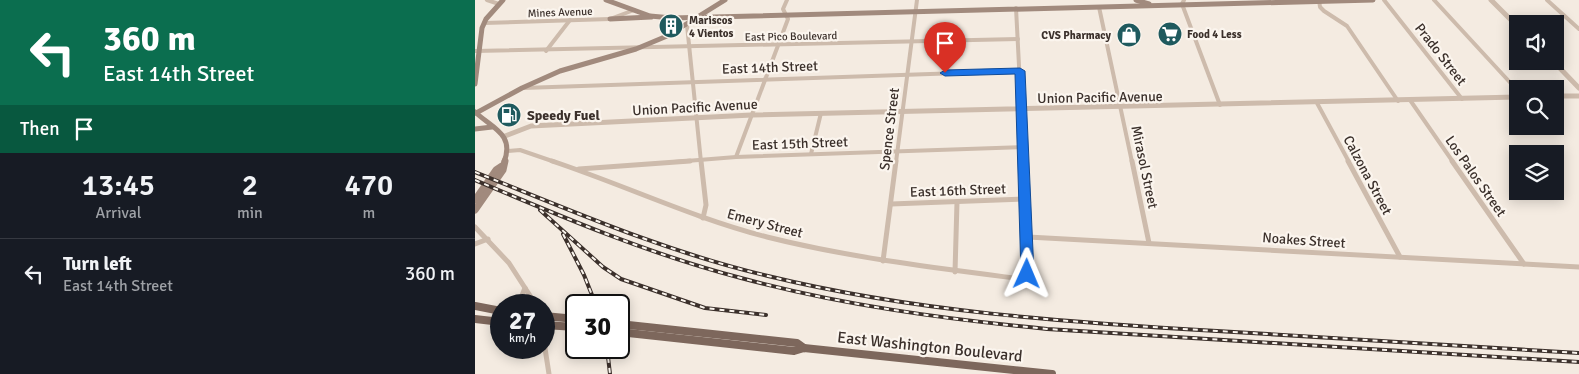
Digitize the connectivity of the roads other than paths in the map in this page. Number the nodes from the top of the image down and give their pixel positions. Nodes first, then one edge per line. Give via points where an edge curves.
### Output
1 (487, 0) edge
2 (606, 0) edge
3 (725, 0) edge
4 (787, 0) edge
5 (917, 0) edge
6 (1119, 0) edge
7 (1135, 0) edge
8 (1373, 0) edge
9 (1384, 0) edge
10 (1434, 0) edge
11 (1491, 0) edge
12 (1547, 0) edge
13 (1251, 1) edge
14 (1319, 1) edge
15 (501, 2) edge
16 (1183, 2) edge
17 (1154, 5) junction
18 (1121, 6) junction
19 (1099, 7) junction
20 (1016, 8) junction
21 (634, 10) junction
22 (915, 11) junction
23 (787, 14) junction
24 (659, 17) junction
25 (700, 17) junction
26 (1509, 18) edge
27 (610, 19) junction
28 (570, 20) junction
29 (484, 23) junction
30 (687, 25) junction
31 (1579, 29) edge
32 (1018, 39) junction
33 (911, 42) junction
34 (778, 46) junction
35 (690, 47) junction
36 (636, 48) junction
37 (477, 51) edge
38 (546, 51) junction
39 (1562, 70) edge
40 (1020, 71) junction
41 (907, 74) junction
42 (766, 78) junction
43 (694, 81) junction
44 (1509, 81) edge
45 (475, 84) edge
46 (522, 88) junction
47 (1579, 88) edge
48 (1564, 96) edge
49 (1579, 96) edge
50 (1509, 97) edge
51 (1462, 99) junction
52 (1398, 100) junction
53 (1410, 100) junction
54 (1317, 103) junction
55 (1219, 105) junction
56 (1121, 107) junction
57 (1021, 109) junction
58 (902, 111) junction
59 (475, 113) edge
60 (821, 114) junction
61 (753, 115) junction
62 (696, 118) junction
63 (492, 127) junction
64 (475, 129) edge
65 (505, 136) junction
66 (1023, 147) junction
67 (509, 151) junction
68 (897, 151) junction
69 (811, 154) junction
70 (736, 157) junction
71 (701, 161) junction
72 (502, 166) junction
73 (577, 169) junction
74 (1026, 199) junction
75 (475, 200) edge
76 (957, 202) junction
77 (891, 204) junction
78 (475, 210) edge
79 (703, 218) junction
80 (475, 228) edge
81 (1028, 237) junction
82 (488, 239) junction
83 (1149, 243) junction
84 (475, 244) edge
85 (1400, 257) junction
86 (883, 261) junction
87 (1523, 264) junction
88 (1579, 267) edge
89 (955, 272) junction
90 (525, 288) junction
91 (523, 294) edge
92 (529, 294) edge
93 (475, 306) edge
94 (490, 309) edge
95 (477, 319) edge
96 (490, 321) edge
97 (630, 325) edge
98 (630, 333) edge
99 (804, 348) junction
100 (547, 359) edge
101 (549, 374) edge
102 (1052, 374) edge

1 - 15 street
2 - 21 main road
3 - 25 main road
4 - 23 street via 783,9
5 - 22 street, Spence Street
6 - 18 main road
7 - 17 main road
8 - 14 main road
9 - 51 street, Prado Street
10 - 44 street
11 - 26 street
12 - 31 street
13 - 14 main road
13 - 16 main road
14 - 52 street via 1324,11 1347,26
15 - 29 main road
16 - 17 main road
16 - 55 street
17 - 18 main road
18 - 19 main road
19 - 20 main road
19 - 56 street, Mirasol Street
20 - 22 main road
20 - 32 street
21 - 24 main road
21 - 27 street, Mines Avenue
22 - 23 main road
22 - 33 street, Spence Street
23 - 25 main road
23 - 34 street
24 - 25 main road
24 - 27 main road
25 - 30 main road
27 - 28 street, Mines Avenue
28 - 29 street, Mines Avenue
28 - 38 street
29 - 37 main road
30 - 35 street
30 - 36 main road
32 - 33 street, East Pico Boulevard
32 - 40 street
33 - 34 street, East Pico Boulevard
33 - 41 street, Spence Street
34 - 35 street, East Pico Boulevard
34 - 42 street
35 - 36 street, East Pico Boulevard
35 - 43 street
36 - 38 street, East Pico Boulevard
36 - 46 main road via 570,67
37 - 38 street, East Pico Boulevard
37 - 45 main road
39 - 47 street
40 - 41 street, East 14th Street
40 - 57 street
41 - 42 street, East 14th Street
41 - 58 street, Spence Street
42 - 43 street, East 14th Street
42 - 61 street
43 - 46 street, East 14th Street
43 - 62 street
46 - 59 main road
48 - 49 street
50 - 51 street, Union Pacific Avenue
51 - 53 street, Union Pacific Avenue
52 - 53 street, Union Pacific Avenue
52 - 54 street, Union Pacific Avenue
53 - 87 street, Los Palos Street
54 - 55 street, Union Pacific Avenue
54 - 85 street, Calzona Street
55 - 56 street, Union Pacific Avenue
56 - 57 street, Union Pacific Avenue
56 - 83 street, Mirasol Street
57 - 58 street, Union Pacific Avenue
57 - 66 street
58 - 60 street, Union Pacific Avenue
58 - 68 street, Spence Street
59 - 63 main road
60 - 61 street, Union Pacific Avenue
60 - 69 street
61 - 62 street, Union Pacific Avenue
61 - 70 street
62 - 65 street, Union Pacific Avenue via 531,126
62 - 71 street
63 - 64 main road
63 - 65 main road
65 - 67 main road
66 - 68 street, East 15th Street
66 - 74 street
67 - 72 main road
67 - 73 street, Emery Street via 520,150
68 - 69 street, East 15th Street
68 - 77 street, Spence Street
69 - 70 street, East 15th Street
70 - 71 street, East 15th Street
71 - 73 street, East 15th Street
71 - 79 street via 706,205
72 - 75 main road
72 - 78 main road via 503,170
73 - 79 street, Emery Street
74 - 76 street, East 16th Street
74 - 81 street
76 - 77 street, East 16th Street
76 - 89 street
77 - 86 street, Spence Street
79 - 86 street, Emery Street via 767,237
80 - 82 street
81 - 83 street, Noakes Street
81 - 89 street, Emery Street via 1025,277
82 - 84 street
82 - 90 street
83 - 85 street, Noakes Street
85 - 87 street, Noakes Street
86 - 89 street, Emery Street
87 - 88 street, Noakes Street
90 - 91 street
90 - 92 street
93 - 94 main road
95 - 96 main road
97 - 99 main road, East Washington Boulevard via 797,343
98 - 99 main road, East Washington Boulevard via 794,351
99 - 102 main road, East Washington Boulevard
100 - 101 street

